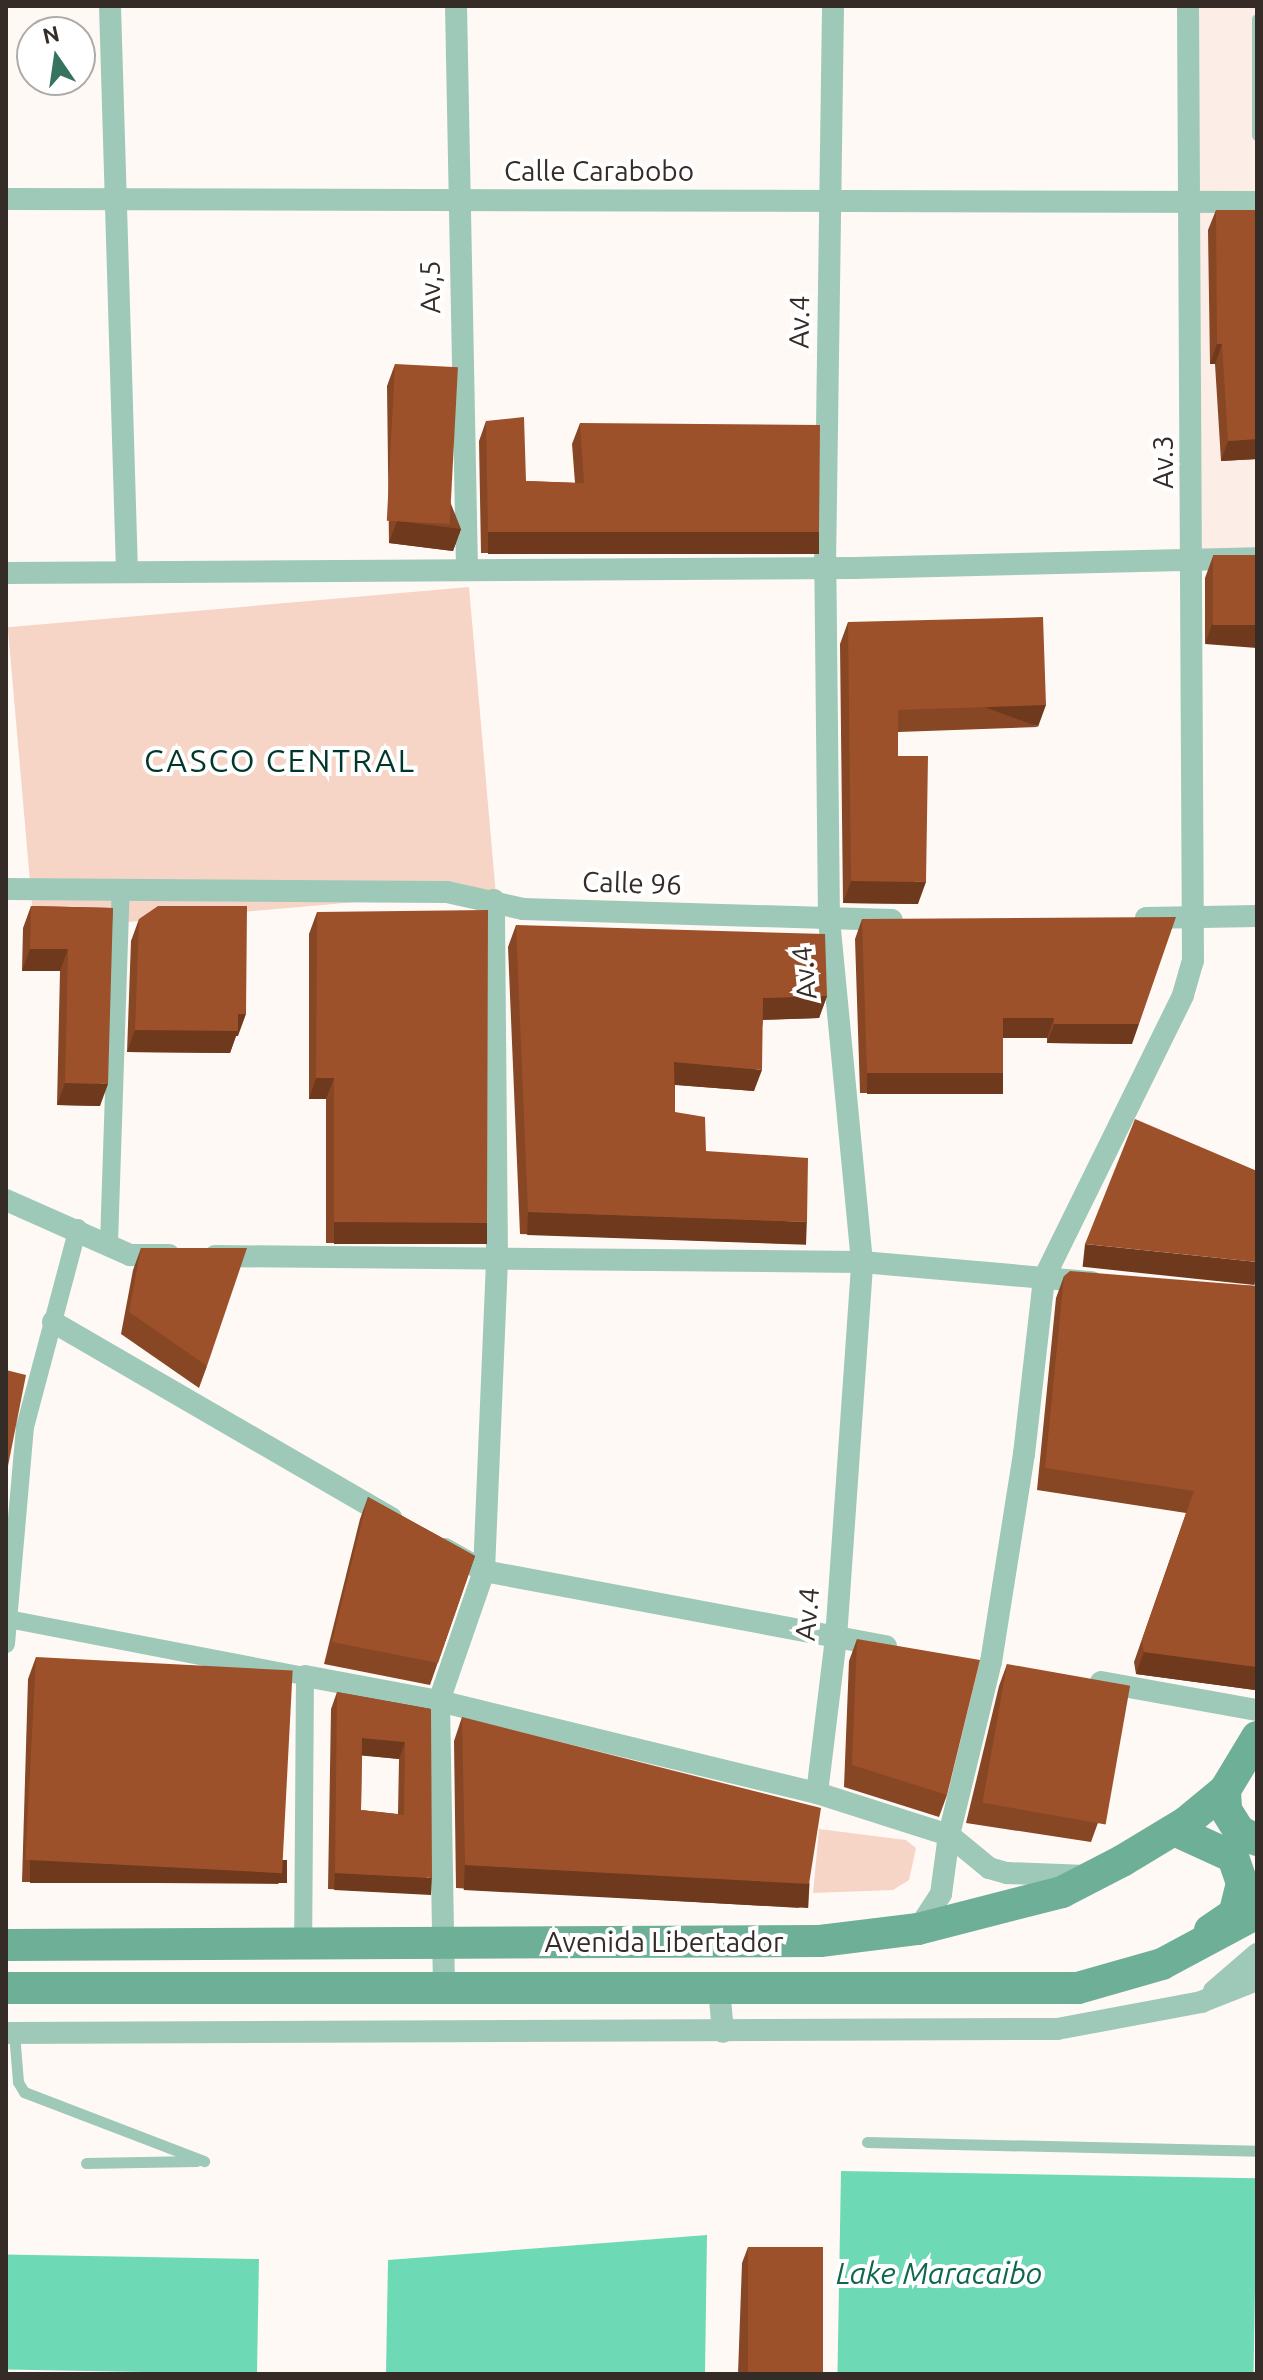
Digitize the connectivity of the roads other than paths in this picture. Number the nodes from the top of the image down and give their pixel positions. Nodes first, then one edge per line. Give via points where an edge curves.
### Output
1 (110, 6) edge
2 (456, 6) edge
3 (833, 6) edge
4 (1188, 6) edge
5 (1257, 19) edge
6 (1257, 135) edge
7 (112, 198) junction
8 (6, 199) edge
9 (831, 200) junction
10 (457, 202) junction
11 (1257, 202) edge
12 (1193, 204) junction
13 (1257, 558) edge
14 (1193, 559) junction
15 (467, 567) junction
16 (825, 567) junction
17 (127, 572) junction
18 (6, 573) edge
19 (121, 888) junction
20 (6, 889) edge
21 (494, 900) junction
22 (1257, 916) edge
23 (1194, 917) junction
24 (1115, 918) edge
25 (829, 920) junction
26 (908, 920) edge
27 (6, 1200) edge
28 (78, 1228) junction
29 (109, 1243) junction
30 (497, 1258) junction
31 (862, 1262) junction
32 (1044, 1278) junction
33 (1120, 1285) edge
34 (53, 1322) junction
35 (10, 1549) edge
36 (484, 1571) junction
37 (8, 1619) junction
38 (836, 1638) junction
39 (6, 1644) edge
40 (913, 1650) edge
41 (983, 1661) junction
42 (1022, 1668) edge
43 (305, 1676) junction
44 (1085, 1679) edge
45 (439, 1701) junction
46 (1257, 1710) edge
47 (1257, 1737) edge
48 (1225, 1790) junction
49 (817, 1793) junction
50 (1174, 1830) junction
51 (949, 1835) junction
52 (1257, 1840) edge
53 (1092, 1876) junction
54 (1257, 1913) edge
55 (918, 1929) junction
56 (303, 1943) junction
57 (442, 1943) junction
58 (6, 1945) edge
59 (1257, 1954) edge
60 (1162, 1964) junction
61 (1257, 1980) edge
62 (6, 1988) edge
63 (444, 1988) junction
64 (719, 1988) junction
65 (1201, 2002) junction
66 (723, 2032) junction
67 (10, 2033) edge
68 (867, 2142) dead end
69 (1257, 2151) edge
70 (86, 2163) dead end

1 - 7 street
2 - 10 street, Av,5
3 - 9 street, Av.4
4 - 12 street, Av.3
5 - 6 lane
7 - 8 street, Calle Carabobo
7 - 10 street, Calle Carabobo
7 - 17 street
9 - 10 street, Calle Carabobo
9 - 12 street, Calle Carabobo
9 - 16 street, Av.4
10 - 15 street, Av,5
11 - 12 street, Calle Carabobo
12 - 14 street, Av.3
13 - 14 street
14 - 16 street
14 - 23 street, Av.3
15 - 16 street
15 - 17 street
16 - 25 street, Av.4
17 - 18 street
19 - 20 street, Calle 96
19 - 21 street, Calle 96 via 447,892
19 - 29 street
21 - 25 street, Calle 96 via 523,909
21 - 30 street
22 - 23 street
23 - 24 street
23 - 32 street, Av.3 via 1193,961 1183,995
25 - 26 street, Calle 96
25 - 31 street, Av.4
27 - 28 street
28 - 29 street
28 - 34 street
29 - 30 street via 130,1255
30 - 31 street
30 - 36 street
31 - 32 street
31 - 38 street, Av.4
32 - 33 street
32 - 41 street, Av.3 via 1024,1454
34 - 35 street via 28,1384
34 - 36 street
35 - 37 street
36 - 38 street
36 - 45 street
37 - 39 street
37 - 43 street
38 - 40 street
38 - 49 street, Av.4
41 - 42 street
41 - 51 street, Av.3
43 - 45 street
43 - 56 street
44 - 46 street
45 - 49 street
45 - 57 street
47 - 48 main road, Avenida Libertador
48 - 50 main road, Avenida Libertador
48 - 52 main road via 1226,1810 1239,1831
49 - 51 street
50 - 53 main road, Avenida Libertador
50 - 60 main road via 1233,1857 1242,1883 1234,1914
51 - 53 street via 989,1868
51 - 55 street, Av.3 via 941,1894
53 - 55 main road, Avenida Libertador via 1062,1892
54 - 60 main road, Avenida Libertador
55 - 57 main road, Avenida Libertador via 820,1941
56 - 57 main road, Avenida Libertador
56 - 58 main road, Avenida Libertador
57 - 63 street
59 - 65 street
60 - 64 main road, Avenida Libertador via 1078,1988
61 - 65 street
62 - 63 main road, Avenida Libertador
63 - 64 main road, Avenida Libertador
64 - 66 street
65 - 66 street via 1057,2029
66 - 67 street
67 - 70 lane via 24,2092 204,2161
68 - 69 lane

